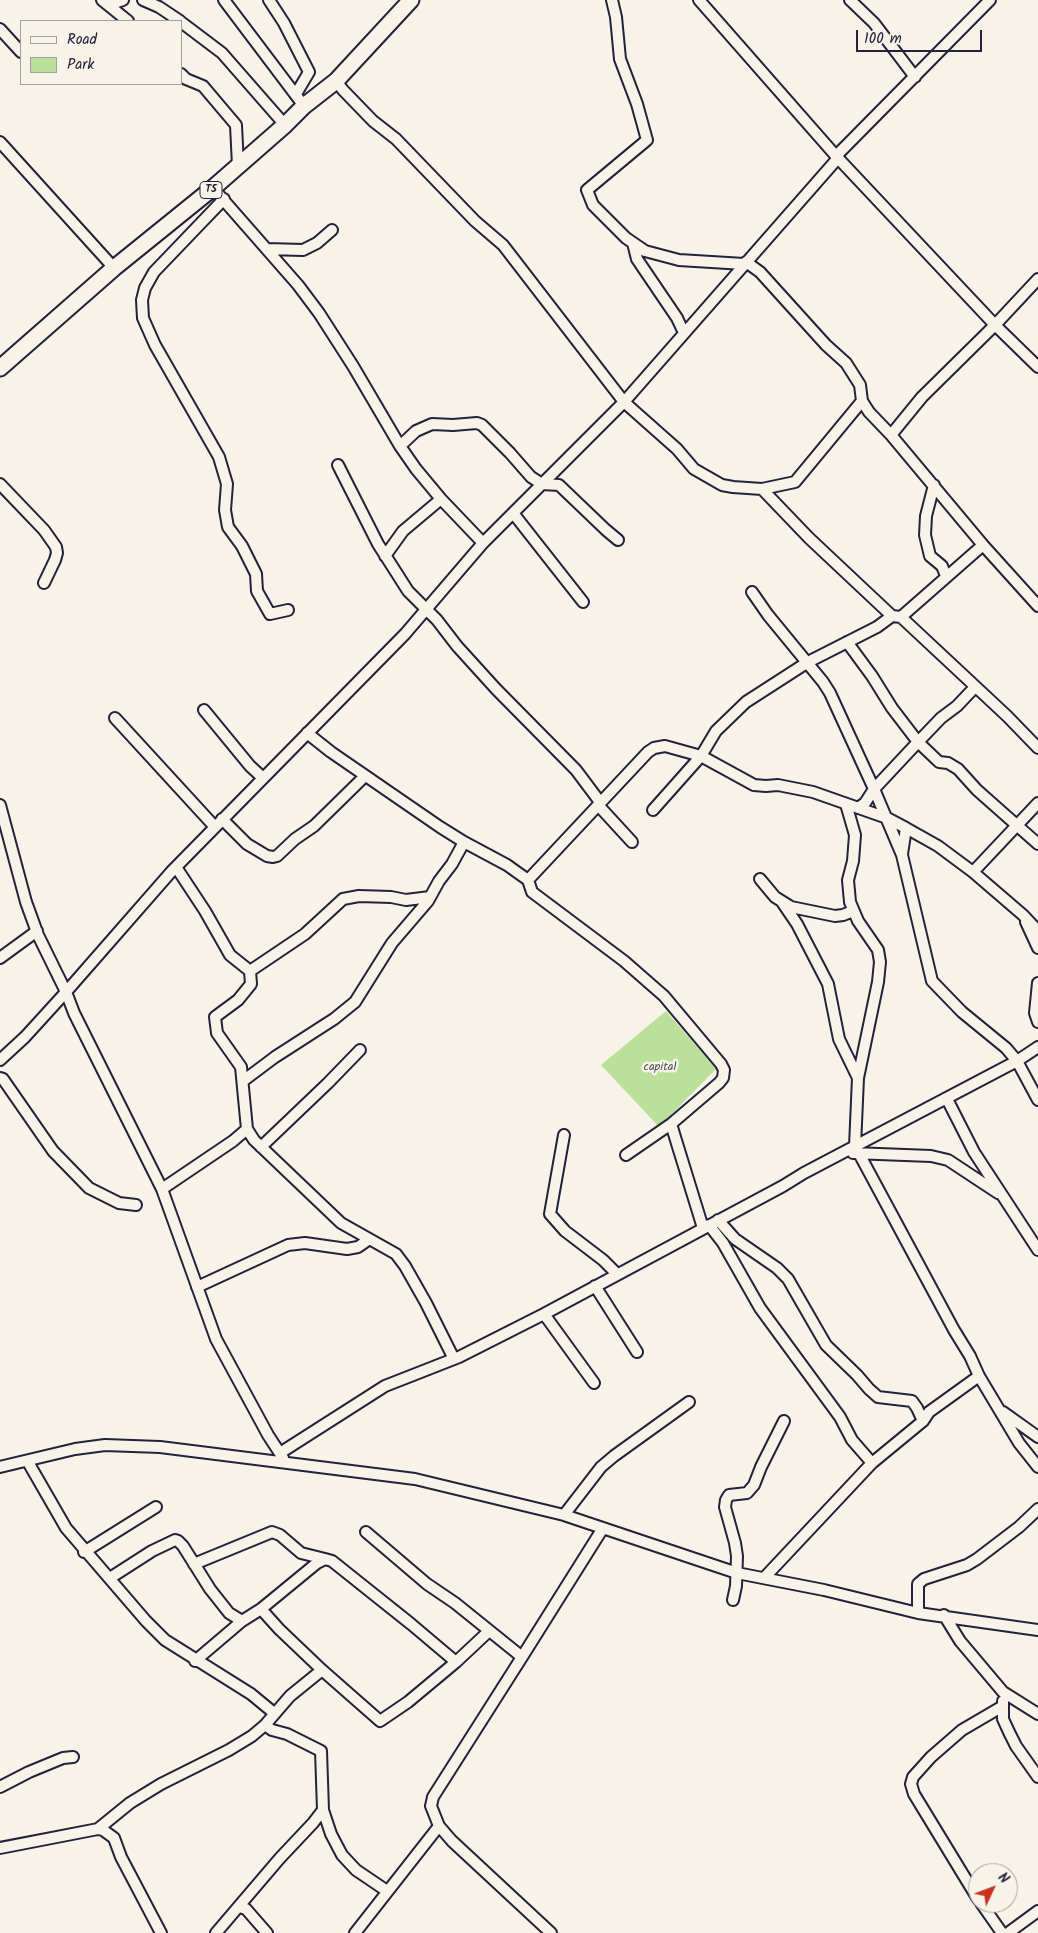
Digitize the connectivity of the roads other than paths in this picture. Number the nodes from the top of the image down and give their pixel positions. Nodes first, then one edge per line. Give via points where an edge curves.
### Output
1 (123, 0) edge
2 (143, 0) edge
3 (163, 0) edge
4 (224, 0) edge
5 (269, 0) edge
6 (411, 0) edge
7 (612, 0) edge
8 (699, 0) edge
9 (850, 0) edge
10 (990, 0) edge
11 (105, 3) edge
12 (170, 14) junction
13 (127, 20) edge
14 (178, 20) edge
15 (182, 23) edge
16 (0, 29) edge
17 (20, 51) edge
18 (182, 75) edge
19 (915, 77) junction
20 (336, 81) junction
21 (300, 100) junction
22 (285, 125) junction
23 (0, 142) edge
24 (837, 157) junction
25 (238, 166) junction
26 (213, 188) junction
27 (224, 199) junction
28 (332, 230) dead end
29 (633, 243) junction
30 (267, 249) junction
31 (745, 263) junction
32 (114, 268) junction
33 (1038, 279) edge
34 (995, 325) junction
35 (684, 333) junction
36 (1038, 367) edge
37 (0, 368) edge
38 (862, 401) junction
39 (624, 402) junction
40 (891, 435) junction
41 (400, 446) junction
42 (338, 464) dead end
43 (0, 484) edge
44 (542, 484) junction
45 (934, 485) junction
46 (762, 489) junction
47 (441, 499) junction
48 (513, 513) junction
49 (618, 540) dead end
50 (483, 543) junction
51 (983, 545) junction
52 (385, 556) junction
53 (946, 576) junction
54 (44, 583) dead end
55 (752, 592) dead end
56 (583, 602) dead end
57 (1038, 606) edge
58 (426, 609) junction
59 (288, 610) dead end
60 (896, 616) junction
61 (847, 642) junction
62 (808, 662) junction
63 (975, 687) junction
64 (204, 710) dead end
65 (115, 718) dead end
66 (307, 733) junction
67 (918, 742) junction
68 (1038, 748) edge
69 (701, 756) junction
70 (365, 776) junction
71 (263, 778) junction
72 (874, 789) junction
73 (599, 803) junction
74 (1038, 803) edge
75 (846, 804) junction
76 (0, 805) edge
77 (653, 810) dead end
78 (861, 810) junction
79 (887, 818) junction
80 (218, 823) junction
81 (1018, 824) junction
82 (906, 828) junction
83 (855, 834) junction
84 (464, 842) junction
85 (632, 842) dead end
86 (1038, 844) edge
87 (902, 855) junction
88 (176, 867) junction
89 (973, 872) junction
90 (760, 879) dead end
91 (528, 880) junction
92 (430, 897) junction
93 (782, 902) junction
94 (853, 911) junction
95 (1023, 915) junction
96 (37, 931) junction
97 (1038, 931) edge
98 (1038, 948) edge
99 (0, 958) edge
100 (250, 971) junction
101 (1038, 983) edge
102 (66, 992) junction
103 (1038, 1022) edge
104 (1038, 1047) edge
105 (360, 1050) dead end
106 (0, 1060) edge
107 (1017, 1061) junction
108 (0, 1078) edge
109 (858, 1078) junction
110 (243, 1081) junction
111 (947, 1099) junction
112 (1038, 1100) edge
113 (671, 1124) junction
114 (247, 1129) junction
115 (564, 1135) dead end
116 (261, 1147) junction
117 (857, 1150) junction
118 (626, 1155) dead end
119 (162, 1189) junction
120 (1003, 1196) junction
121 (136, 1205) dead end
122 (710, 1224) junction
123 (368, 1240) junction
124 (1038, 1250) edge
125 (617, 1274) junction
126 (595, 1286) junction
127 (197, 1287) junction
128 (544, 1314) junction
129 (637, 1352) dead end
130 (454, 1359) junction
131 (979, 1376) junction
132 (594, 1383) dead end
133 (689, 1402) dead end
134 (998, 1408) junction
135 (784, 1421) dead end
136 (924, 1421) junction
137 (1038, 1437) edge
138 (280, 1453) junction
139 (28, 1462) junction
140 (287, 1463) junction
141 (872, 1463) junction
142 (1038, 1467) edge
143 (0, 1468) edge
144 (156, 1507) dead end
145 (1038, 1509) edge
146 (564, 1514) junction
147 (603, 1528) junction
148 (366, 1532) dead end
149 (84, 1552) junction
150 (325, 1559) junction
151 (194, 1564) junction
152 (737, 1573) junction
153 (110, 1578) junction
154 (764, 1578) junction
155 (733, 1600) dead end
156 (262, 1609) junction
157 (918, 1612) junction
158 (944, 1615) junction
159 (242, 1621) junction
160 (1038, 1630) edge
161 (488, 1632) junction
162 (522, 1657) junction
163 (196, 1661) junction
164 (456, 1662) junction
165 (322, 1670) junction
166 (1003, 1692) junction
167 (1002, 1706) junction
168 (274, 1713) junction
169 (1038, 1714) edge
170 (265, 1725) junction
171 (73, 1757) dead end
172 (1038, 1777) edge
173 (0, 1787) edge
174 (322, 1810) junction
175 (114, 1816) junction
176 (439, 1826) junction
177 (98, 1829) junction
178 (114, 1838) junction
179 (0, 1848) edge
180 (968, 1883) edge
181 (387, 1891) junction
182 (239, 1907) junction
183 (1038, 1912) edge
184 (991, 1913) edge
185 (546, 1932) edge
186 (1009, 1932) edge
187 (161, 1933) edge
188 (216, 1933) edge
189 (268, 1933) edge
190 (355, 1933) edge

1 - 11 street
2 - 12 street
3 - 12 street
4 - 21 street
5 - 21 street via 308,72
6 - 20 highway, T5
7 - 29 street via 620,59 647,140 587,190 593,205
8 - 24 street
9 - 19 street via 874,24
10 - 19 street
11 - 13 street
12 - 14 street
15 - 22 street via 222,53
16 - 17 street
18 - 25 street via 203,86 236,125
19 - 24 street
20 - 21 highway, T5
20 - 39 street via 373,121 396,139 475,221 503,245
21 - 22 highway, T5
22 - 25 highway, T5
23 - 32 street
24 - 31 street
24 - 34 street
25 - 26 highway, T5
26 - 27 street
26 - 32 highway, T5
27 - 30 street
27 - 59 street via 154,272 142,300 143,318 219,457 227,484 225,510 228,527 256,574 256,591 270,614
28 - 30 street via 303,250
29 - 31 street via 644,251 679,260
29 - 35 street via 637,259
30 - 41 street via 319,313
31 - 35 street
31 - 38 street via 760,272 846,363 860,385
32 - 37 highway, T5
33 - 34 street
34 - 36 street
34 - 40 street via 922,397
35 - 39 street
38 - 40 street
38 - 46 street via 795,482
39 - 44 street
39 - 46 street via 677,449 694,469 722,484
40 - 45 street
41 - 44 street via 432,424 478,423 531,477
41 - 47 street
42 - 52 street
43 - 54 street via 56,547 55,560
44 - 48 street
44 - 49 street via 559,485
45 - 51 street
45 - 53 street via 925,535 930,556 942,566
46 - 60 street via 809,538
47 - 50 street
47 - 52 street via 399,535
48 - 50 street
48 - 56 street
50 - 58 street
51 - 53 street
51 - 57 street
52 - 58 street via 408,591
53 - 60 street
55 - 62 street
58 - 66 street
58 - 73 street via 496,689 576,770
60 - 61 street
60 - 63 street
61 - 62 street
61 - 67 street
62 - 69 street via 746,702 716,731
62 - 72 street via 830,693
63 - 67 street
63 - 68 street
64 - 71 street
65 - 80 street
66 - 70 street
66 - 71 street
67 - 72 street
67 - 81 street via 939,762 958,769 977,790
69 - 73 street via 675,747 654,748
69 - 75 street via 754,785 778,785 813,792
69 - 77 street
70 - 80 street via 314,826 277,856 246,844
70 - 84 street
71 - 80 street
72 - 78 street
72 - 79 street
73 - 85 street
73 - 91 street
74 - 81 street
75 - 78 street
75 - 83 street
76 - 96 street
78 - 79 street
78 - 83 street
79 - 82 street
79 - 87 street
80 - 88 street
81 - 86 street
81 - 89 street
82 - 87 street
82 - 89 street via 938,846
83 - 94 street via 848,880
84 - 91 street
84 - 92 street
87 - 107 street via 932,981
88 - 100 street via 230,955
88 - 102 street
89 - 95 street
90 - 93 street
91 - 113 street via 532,892 664,996 721,1064 724,1070 719,1083
92 - 100 street via 406,900 359,896 344,899 305,934
92 - 110 street via 395,939 347,1010
93 - 94 street via 835,916
93 - 109 street via 828,984 839,1038
94 - 109 street via 878,950 880,962
95 - 97 street
95 - 98 street
96 - 99 street
96 - 102 street
100 - 110 street via 251,984 238,1000 215,1017 217,1033 241,1067
101 - 103 street via 1035,1013
102 - 106 street
102 - 119 street
104 - 107 street
105 - 116 street
107 - 111 street
107 - 112 street
108 - 121 street via 53,1151 89,1188 119,1203
109 - 117 street
110 - 114 street
111 - 117 street
111 - 120 street via 974,1152
113 - 118 street
113 - 122 street
114 - 116 street
114 - 119 street via 233,1142
115 - 125 street via 550,1214 565,1231
116 - 123 street via 341,1223
117 - 120 street via 948,1160
117 - 122 street via 844,1152
117 - 131 street
119 - 127 street
120 - 124 street
122 - 125 street
122 - 136 street via 736,1239 788,1279 826,1345 868,1389 878,1397 912,1401
122 - 141 street via 760,1308 840,1417 852,1440
123 - 127 street via 347,1249 305,1243 288,1245
123 - 130 street via 391,1250 401,1260
125 - 126 street
126 - 128 street
126 - 129 street
127 - 138 street via 216,1339
128 - 130 street
128 - 132 street
130 - 138 street via 385,1386
131 - 134 street
131 - 136 street via 929,1412
133 - 146 street via 601,1467
134 - 137 street
134 - 142 street
135 - 152 street via 754,1485 747,1493 729,1495 726,1500 724,1507 736,1550
136 - 141 street
138 - 140 street
139 - 140 street via 105,1446 160,1447
139 - 143 street
139 - 149 street via 66,1528
140 - 146 street via 415,1479
141 - 154 street
144 - 149 street
145 - 157 street via 976,1559 918,1584
146 - 147 street
147 - 152 street
147 - 162 street
148 - 161 street
149 - 153 street
150 - 151 street via 301,1552 272,1532
150 - 156 street via 317,1562
150 - 164 street via 332,1561
151 - 153 street via 184,1546 174,1540
151 - 159 street via 229,1614
152 - 154 street
152 - 155 street
153 - 163 street via 165,1640
154 - 157 street
156 - 159 street
156 - 165 street
157 - 158 street
158 - 160 street
158 - 166 street via 960,1641
159 - 163 street
161 - 162 street
161 - 164 street
162 - 176 street via 433,1797 431,1806
163 - 168 street via 251,1694
164 - 165 street via 380,1721
165 - 168 street
166 - 167 street
166 - 169 street
167 - 172 street via 1016,1746
167 - 180 street via 962,1730 913,1776 911,1784
168 - 170 street
170 - 174 street via 320,1751
170 - 175 street via 229,1750 161,1784
171 - 173 street via 63,1758
174 - 181 street via 342,1855 356,1870
174 - 182 street
175 - 177 street
175 - 178 street
176 - 181 street
176 - 185 street
177 - 178 street
177 - 179 street
178 - 187 street
181 - 190 street
182 - 188 street
182 - 189 street
183 - 186 street
184 - 186 street

